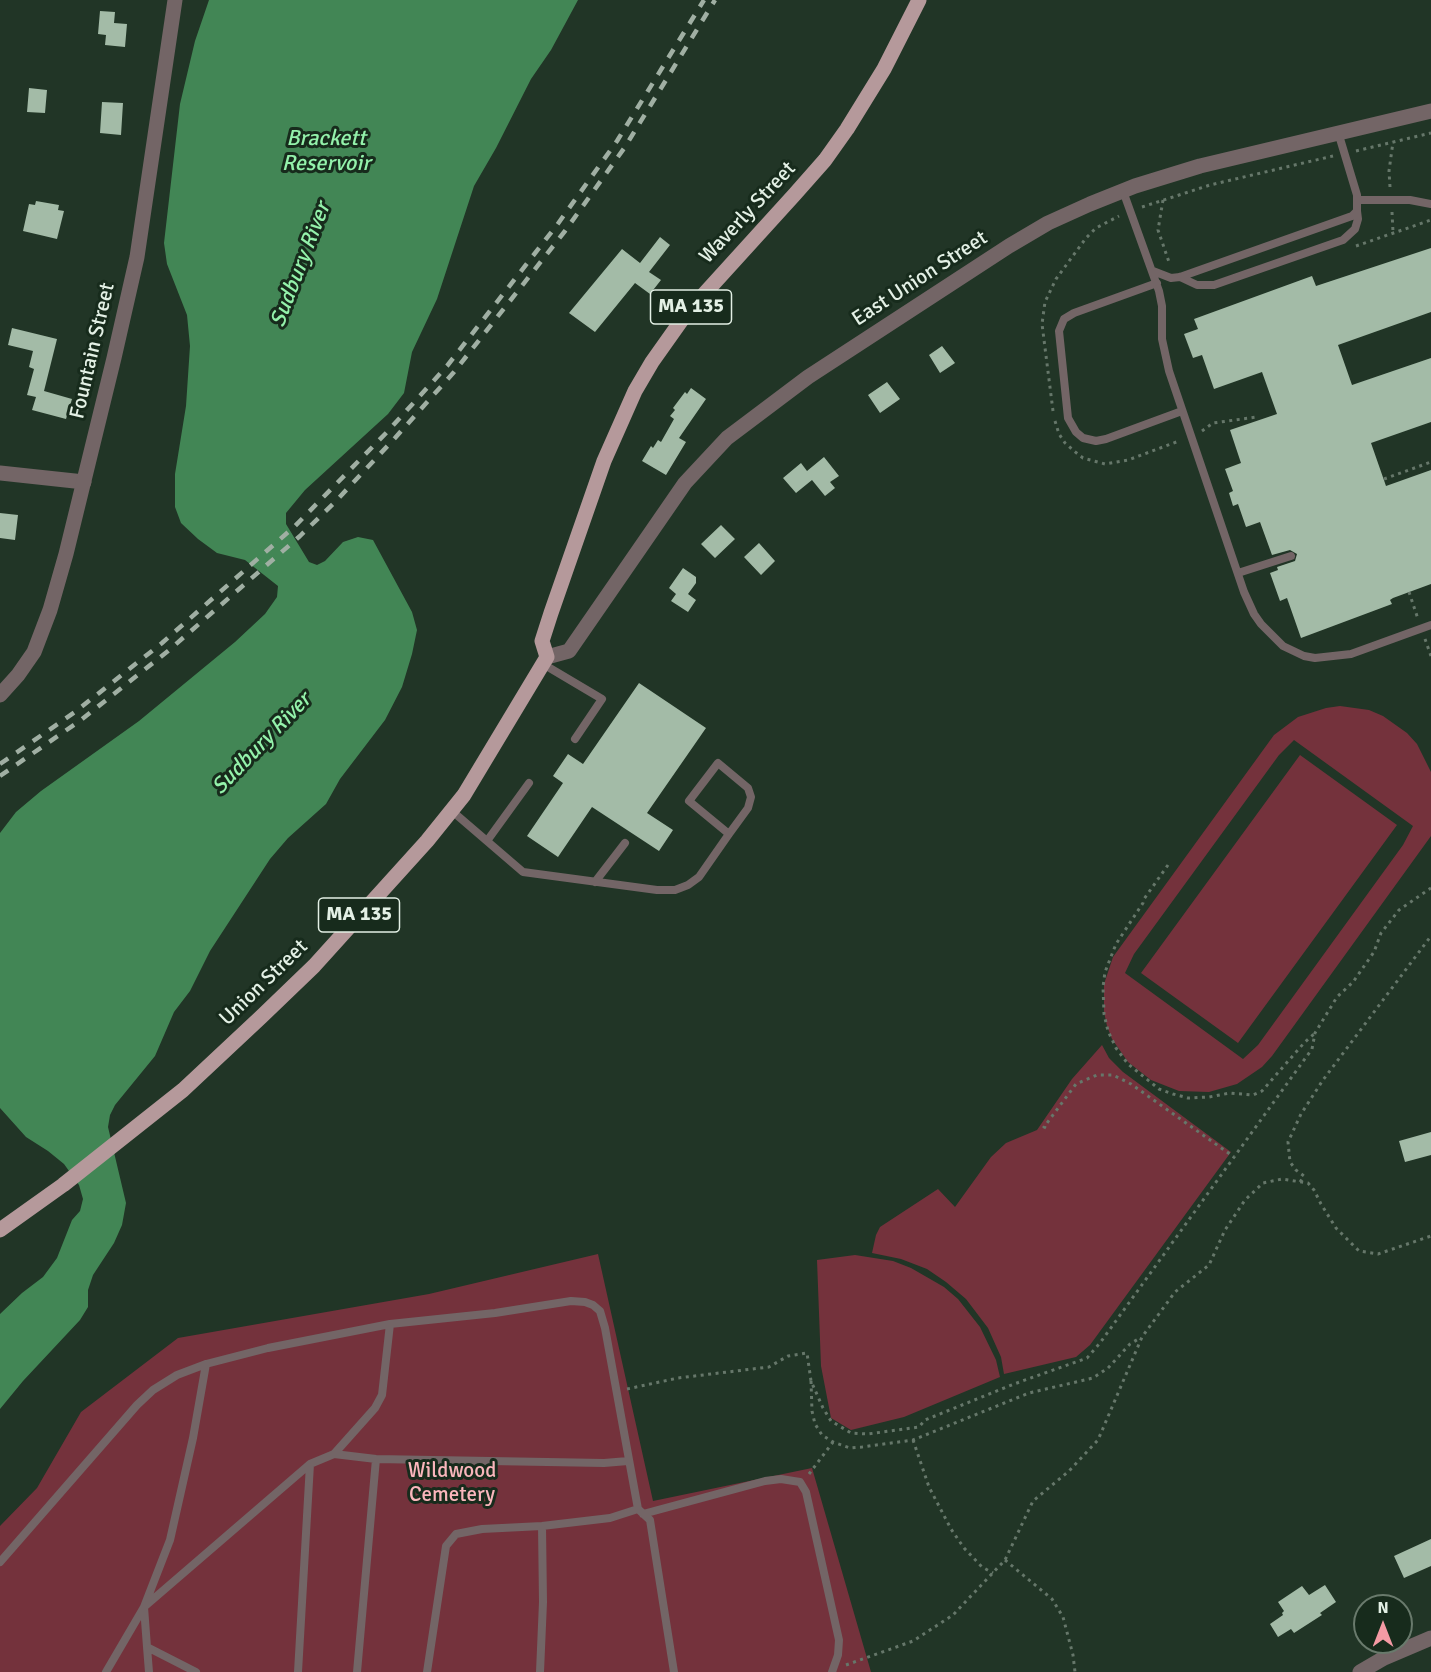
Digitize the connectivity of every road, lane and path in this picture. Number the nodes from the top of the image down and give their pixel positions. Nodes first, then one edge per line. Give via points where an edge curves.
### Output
1 (175, 0) edge
2 (919, 0) edge
3 (1431, 111) edge
4 (1338, 132) junction
5 (1123, 191) junction
6 (1358, 200) junction
7 (1431, 204) edge
8 (1357, 211) junction
9 (1153, 271) junction
10 (1180, 277) junction
11 (1157, 283) junction
12 (1182, 411) junction
13 (1431, 462) edge
14 (0, 473) edge
15 (1384, 479) dead end
16 (84, 482) junction
17 (1291, 556) dead end
18 (1238, 573) junction
19 (1431, 625) edge
20 (545, 660) junction
21 (0, 695) edge
22 (575, 739) dead end
23 (530, 783) dead end
24 (452, 811) junction
25 (729, 834) junction
26 (487, 841) junction
27 (625, 843) dead end
28 (1168, 865) dead end
29 (595, 882) junction
30 (1431, 888) edge
31 (1431, 936) edge
32 (1316, 1033) junction
33 (1046, 1128) dead end
34 (1234, 1156) junction
35 (1300, 1182) junction
36 (0, 1230) edge
37 (1431, 1236) edge
38 (390, 1324) junction
39 (1142, 1337) junction
40 (206, 1364) junction
41 (811, 1381) junction
42 (616, 1391) junction
43 (914, 1440) junction
44 (833, 1442) junction
45 (334, 1454) junction
46 (376, 1459) junction
47 (628, 1461) junction
48 (310, 1464) junction
49 (800, 1482) junction
50 (640, 1512) junction
51 (542, 1526) junction
52 (1005, 1560) junction
53 (0, 1562) edge
54 (993, 1573) junction
55 (144, 1607) junction
56 (1431, 1638) edge
57 (147, 1647) junction
58 (832, 1671) edge
59 (106, 1672) edge
60 (149, 1672) edge
61 (196, 1672) edge
62 (298, 1672) edge
63 (357, 1672) edge
64 (427, 1672) edge
65 (540, 1672) edge
66 (674, 1672) edge
67 (1075, 1672) edge
68 (1360, 1672) edge

1 - 16 street, Fountain Street via 137,257
2 - 20 main road, Waverly Street / MA 135 via 848,129 686,314 641,381 618,426 591,496 542,641
3 - 4 street, East Union Street
4 - 5 street, East Union Street via 1200,166
4 - 6 lane
5 - 9 lane
5 - 20 street, East Union Street via 1048,223 965,273 808,377 727,438 685,483 569,651
6 - 7 lane
6 - 8 lane
8 - 10 lane
8 - 10 lane via 1354,229 1343,240 1214,285 1197,285
9 - 10 lane
9 - 11 lane
11 - 12 lane via 1164,354
11 - 12 lane via 1064,320 1059,332 1068,418 1083,438 1096,441
12 - 18 lane
13 - 15 path
14 - 16 street
16 - 21 street, Fountain Street via 42,632 27,664
17 - 18 lane
18 - 19 lane via 1248,603 1261,624 1283,646 1304,656 1352,654
20 - 22 lane via 602,699
20 - 24 main road, Union Street / MA 135
23 - 26 lane
24 - 26 lane
24 - 36 main road, Union Street / MA 135 via 314,966 183,1090
25 - 25 lane via 751,797 748,788 718,763 689,801
25 - 29 lane via 699,877 675,890
26 - 29 lane via 523,872
27 - 29 lane
28 - 32 path via 1116,944 1105,972 1102,1001 1106,1023 1116,1048 1128,1064 1159,1089 1188,1098 1230,1092 1253,1095 1262,1091
30 - 32 path via 1399,910
31 - 35 path via 1301,1113 1287,1142 1290,1162 1304,1176
32 - 34 path via 1312,1049
33 - 34 path via 1076,1084 1097,1075 1113,1075
34 - 41 path via 1087,1358 925,1420 918,1427 868,1434 850,1433 831,1421
35 - 37 path via 1308,1183 1314,1190 1336,1228 1359,1251 1378,1254
35 - 39 path via 1273,1180 1253,1191 1225,1230 1209,1265 1174,1292
38 - 40 lane
38 - 42 lane via 585,1302 600,1311
38 - 45 lane via 382,1395
39 - 43 path via 1093,1378 1029,1393
39 - 52 path via 1098,1440 1033,1501
40 - 53 lane via 177,1375 137,1405
40 - 55 lane via 170,1540
41 - 42 path via 807,1353 788,1356 769,1367 678,1378
41 - 44 path via 815,1424
42 - 47 lane
43 - 44 path via 850,1448
43 - 54 path via 929,1487 951,1528 964,1548
44 - 49 path
45 - 46 lane
45 - 48 lane
46 - 47 lane
46 - 63 lane
47 - 50 lane
48 - 55 lane
48 - 62 lane
49 - 50 lane via 765,1481
49 - 58 lane via 806,1492 839,1640
50 - 51 lane
50 - 66 lane via 650,1520
51 - 64 lane via 482,1529 461,1533 449,1541
51 - 65 lane
52 - 54 path
52 - 67 path via 1052,1599 1063,1617
54 - 58 path via 952,1615 913,1641
55 - 57 lane
55 - 59 lane
56 - 68 street
57 - 60 lane
57 - 61 lane

